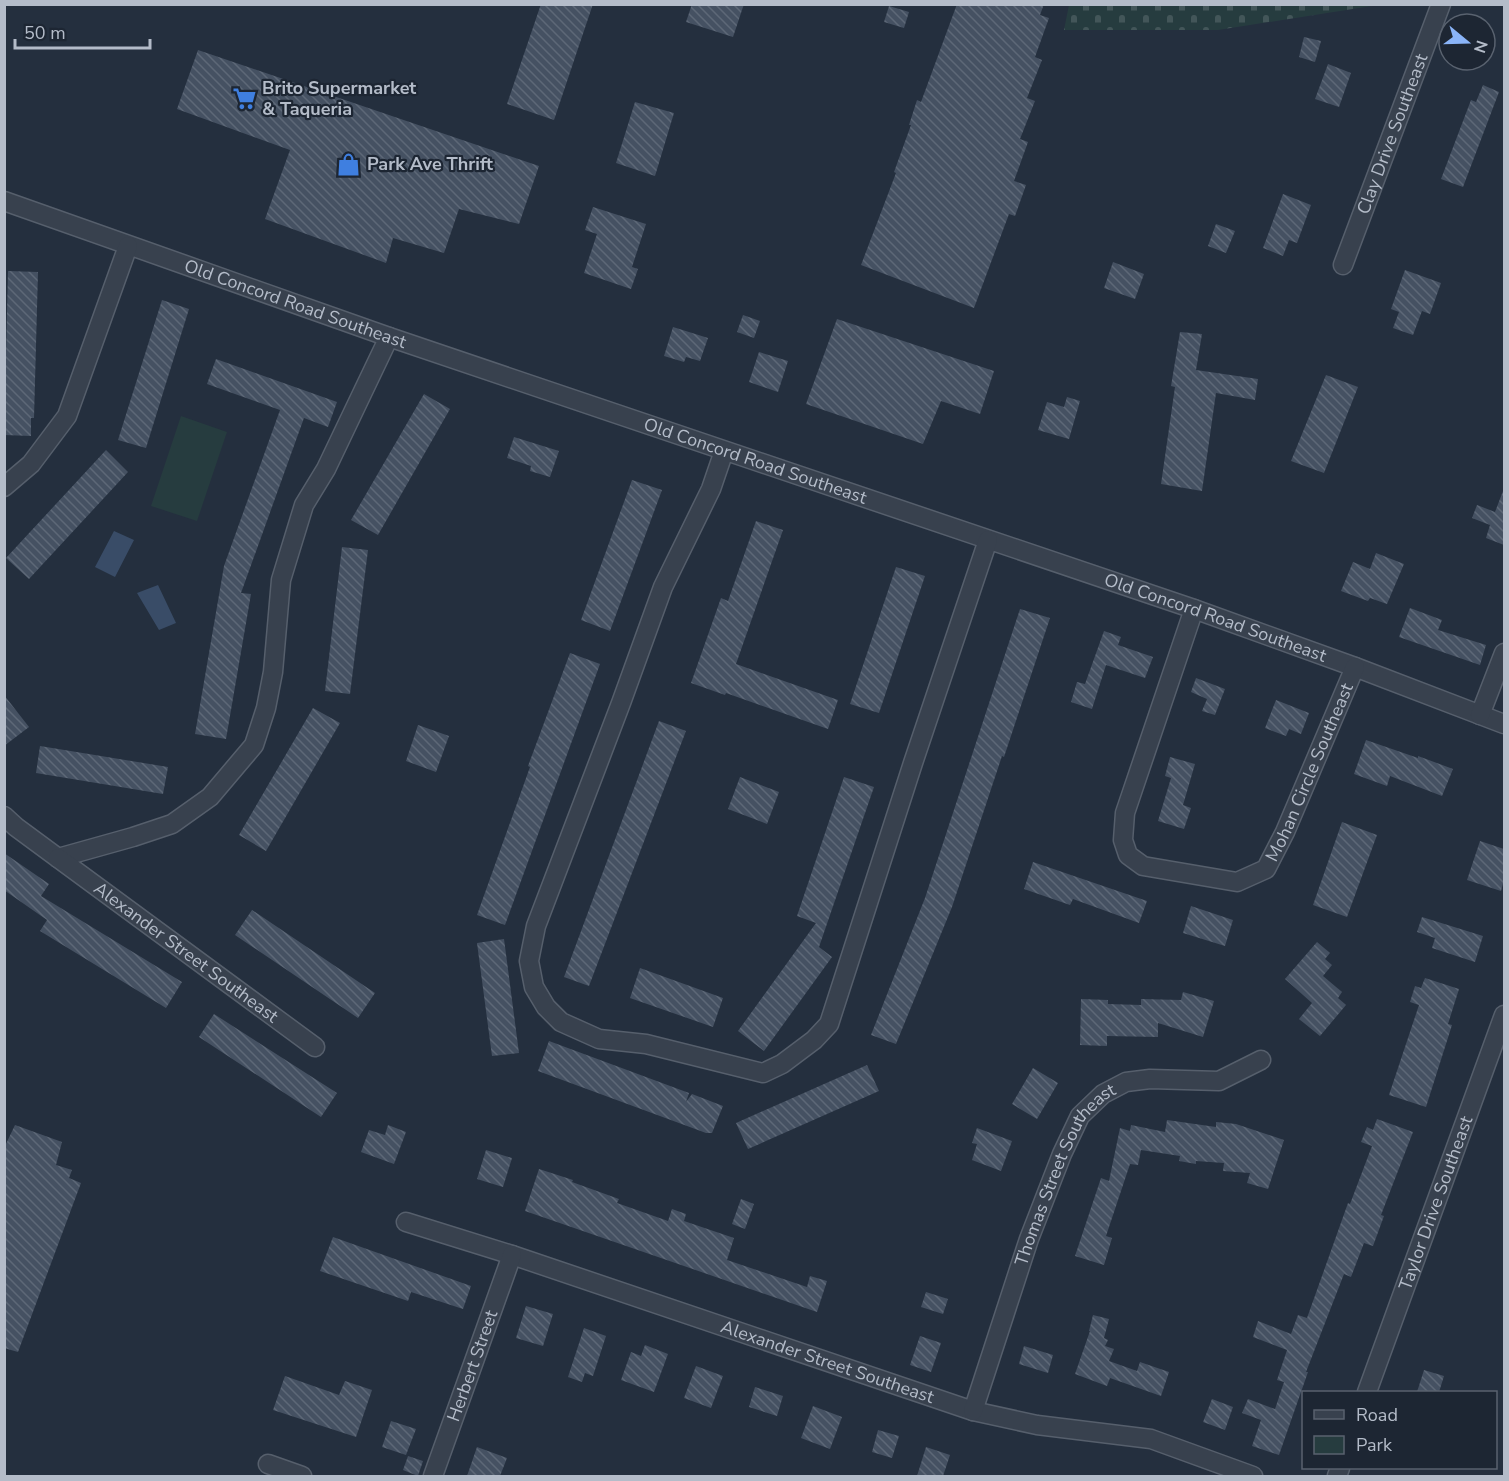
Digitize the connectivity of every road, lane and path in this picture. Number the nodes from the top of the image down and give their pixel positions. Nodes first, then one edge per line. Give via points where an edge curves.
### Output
1 (1441, 4) edge
2 (4, 201) edge
3 (128, 246) junction
4 (1343, 265) dead end
5 (389, 337) junction
6 (724, 451) junction
7 (4, 487) edge
8 (988, 540) junction
9 (1194, 609) junction
10 (1504, 653) edge
11 (1355, 667) junction
12 (1480, 715) junction
13 (1504, 724) edge
14 (4, 816) edge
15 (58, 858) junction
16 (1504, 1015) edge
17 (315, 1047) dead end
18 (1261, 1060) dead end
19 (406, 1222) dead end
20 (513, 1255) junction
21 (1367, 1391) edge
22 (973, 1411) junction
23 (268, 1464) dead end
24 (302, 1476) edge
25 (433, 1476) edge
26 (1253, 1476) edge

1 - 4 street, Clay Drive Southeast
2 - 3 street, Old Concord Road Southeast
3 - 5 street, Old Concord Road Southeast
3 - 7 street via 67,416 31,464
5 - 6 street, Old Concord Road Southeast
5 - 15 street via 326,469 304,505 281,580 273,672 254,745 210,797 172,824
6 - 8 street, Old Concord Road Southeast
6 - 8 street via 711,489 663,587 536,926 529,961 534,987 561,1022 599,1040 646,1044 763,1073 782,1064 829,1024
8 - 9 street, Old Concord Road Southeast
9 - 11 street, Old Concord Road Southeast
9 - 11 street, Mohan Circle Southeast via 1125,813 1123,840 1128,855 1143,866 1237,882 1266,869
10 - 12 street
11 - 12 street, Old Concord Road Southeast
12 - 13 street, Old Concord Road Southeast
14 - 15 street, Alexander Street Southeast
15 - 17 street, Alexander Street Southeast
16 - 21 street, Taylor Drive Southeast
18 - 22 street, Thomas Street Southeast via 1219,1081 1126,1082 1102,1094 1080,1116 1029,1239
19 - 20 street, Alexander Street Southeast
20 - 22 street, Alexander Street Southeast
20 - 25 street, Herbert Street
22 - 26 street, Alexander Street Southeast via 1037,1425 1151,1439
23 - 24 street

